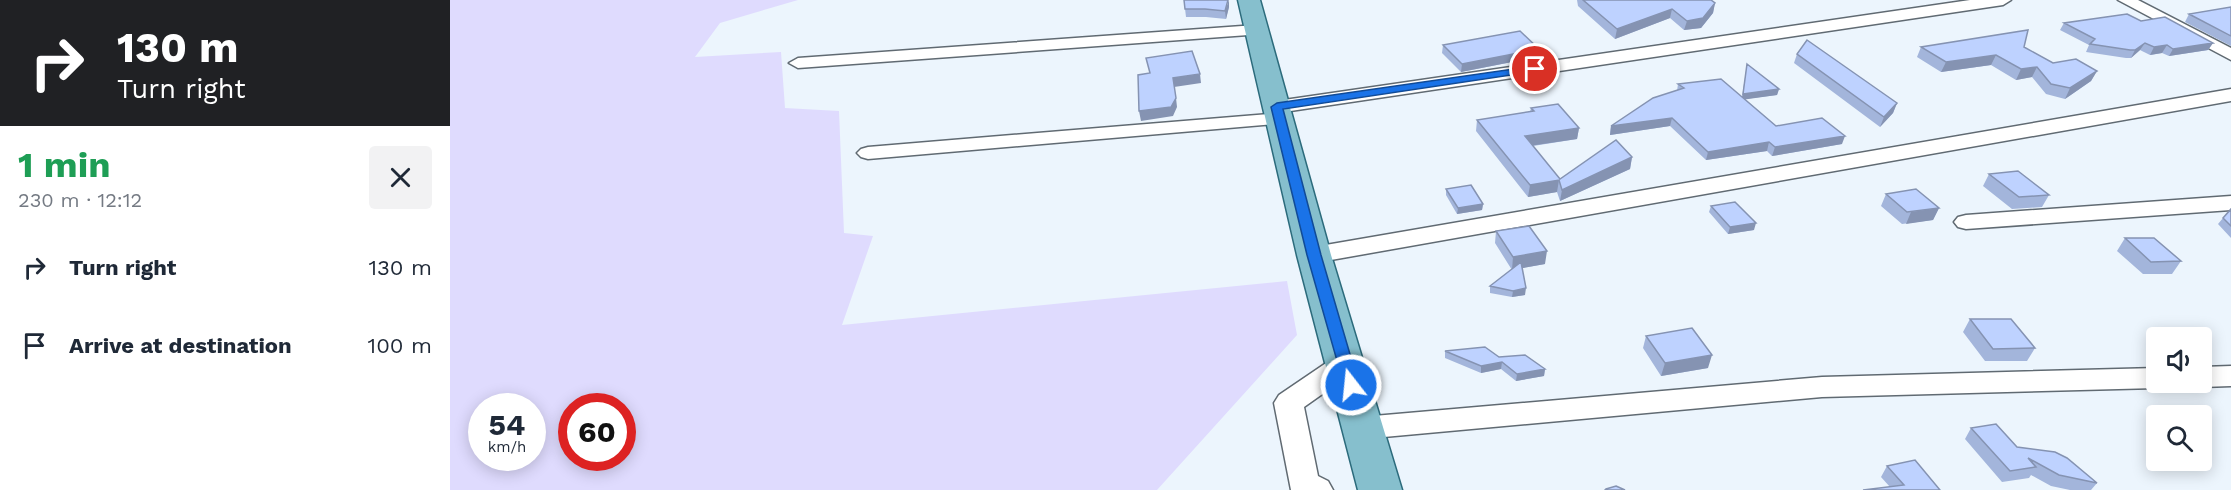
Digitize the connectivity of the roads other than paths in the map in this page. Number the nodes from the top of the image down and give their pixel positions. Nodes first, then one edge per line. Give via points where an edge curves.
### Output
1 (2003, 0) edge
2 (2126, 0) edge
3 (1253, 15) edge
4 (2231, 55) edge
5 (798, 63) dead end
6 (2231, 95) edge
7 (1279, 113) junction
8 (868, 153) dead end
9 (2231, 203) edge
10 (1966, 222) dead end
11 (1314, 255) junction
12 (1345, 364) junction
13 (2212, 376) edge
14 (2231, 376) edge
15 (2146, 378) edge
16 (1362, 428) junction
17 (1317, 490) edge
18 (1380, 490) edge

1 - 7 street
2 - 4 street
3 - 5 street
3 - 7 main road
6 - 11 street
7 - 8 street
7 - 11 main road
9 - 10 street
11 - 12 main road
12 - 16 main road
12 - 17 street via 1289,403 1304,484
13 - 14 street
15 - 16 street via 1822,387
16 - 18 main road

